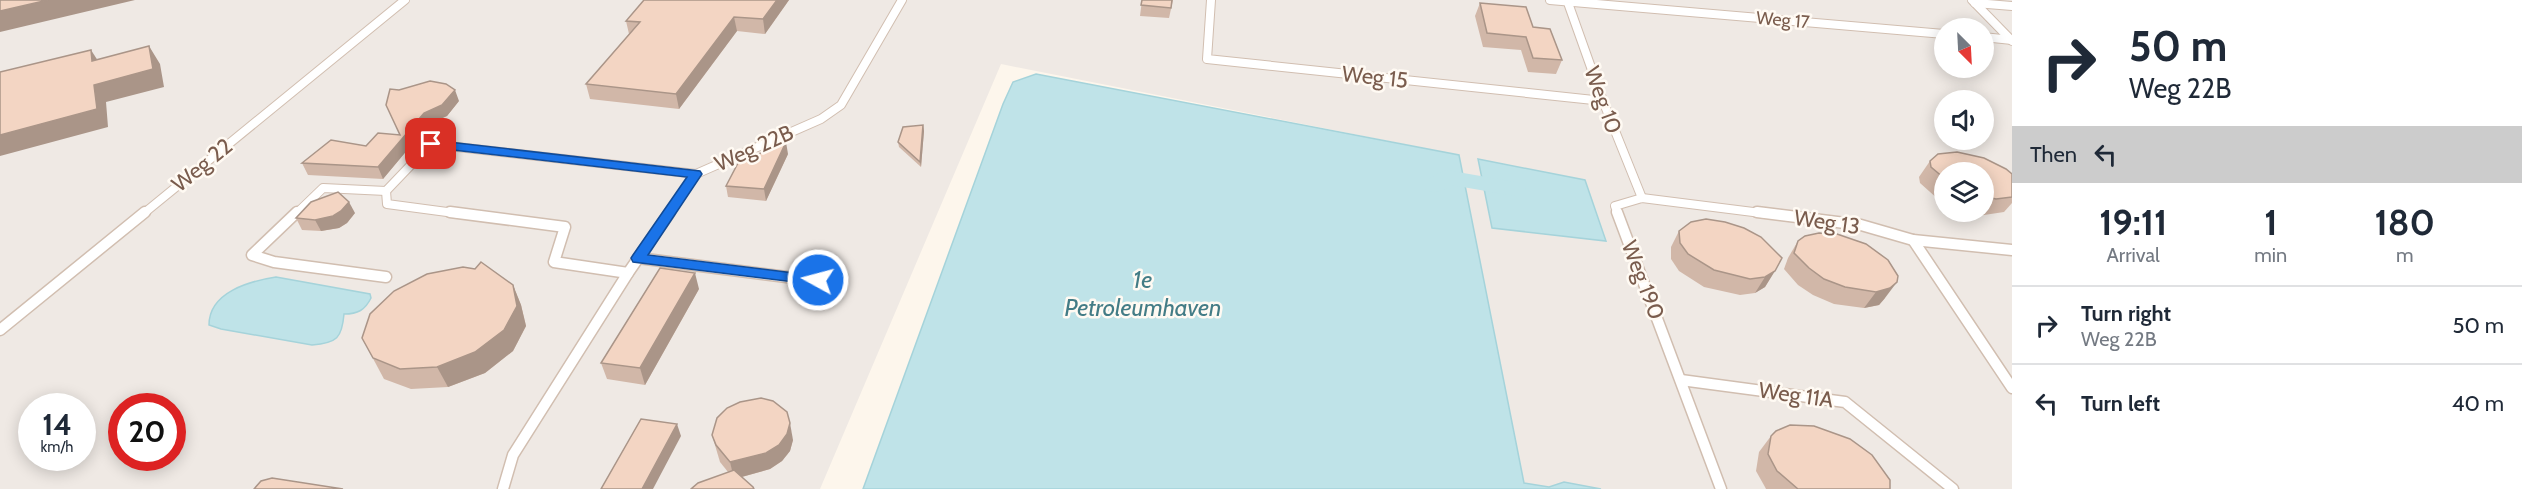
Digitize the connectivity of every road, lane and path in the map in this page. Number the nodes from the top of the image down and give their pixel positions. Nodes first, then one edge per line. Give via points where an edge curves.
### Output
1 (405, 0) edge
2 (903, 0) edge
3 (1211, 0) edge
4 (1550, 0) edge
5 (1568, 1) edge
6 (1974, 2) edge
7 (2012, 6) edge
8 (1934, 33) edge
9 (1994, 38) edge
10 (2012, 40) edge
11 (1603, 101) junction
12 (696, 174) junction
13 (386, 191) junction
14 (1642, 198) junction
15 (1913, 240) junction
16 (2012, 250) edge
17 (638, 258) junction
18 (628, 273) junction
19 (386, 277) dead end
20 (818, 280) dead end
21 (0, 330) edge
22 (1681, 380) junction
23 (2012, 388) edge
24 (503, 489) edge
25 (1721, 489) edge
26 (1953, 489) edge

1 - 21 lane, Weg 22
2 - 12 lane, Weg 22B via 840,105 821,119
3 - 11 lane, Weg 15 via 1207,59
4 - 5 lane, Weg 17
5 - 8 lane, Weg 17
5 - 11 lane, Weg 10
6 - 7 lane
6 - 10 lane
9 - 10 lane
11 - 14 lane, Weg 10
12 - 13 lane via 431,144
12 - 17 lane, Weg 22B
13 - 18 lane via 387,204 565,227 554,262
13 - 19 lane via 322,188 252,255 274,262
14 - 15 lane, Weg 13 via 1861,225
14 - 22 lane, Weg 190 via 1615,206
15 - 16 lane, Weg 13
15 - 23 lane
17 - 18 lane, Weg 22B
17 - 20 lane
18 - 24 lane, Weg 22B via 513,455
22 - 25 lane
22 - 26 lane, Weg 11A via 1845,402

